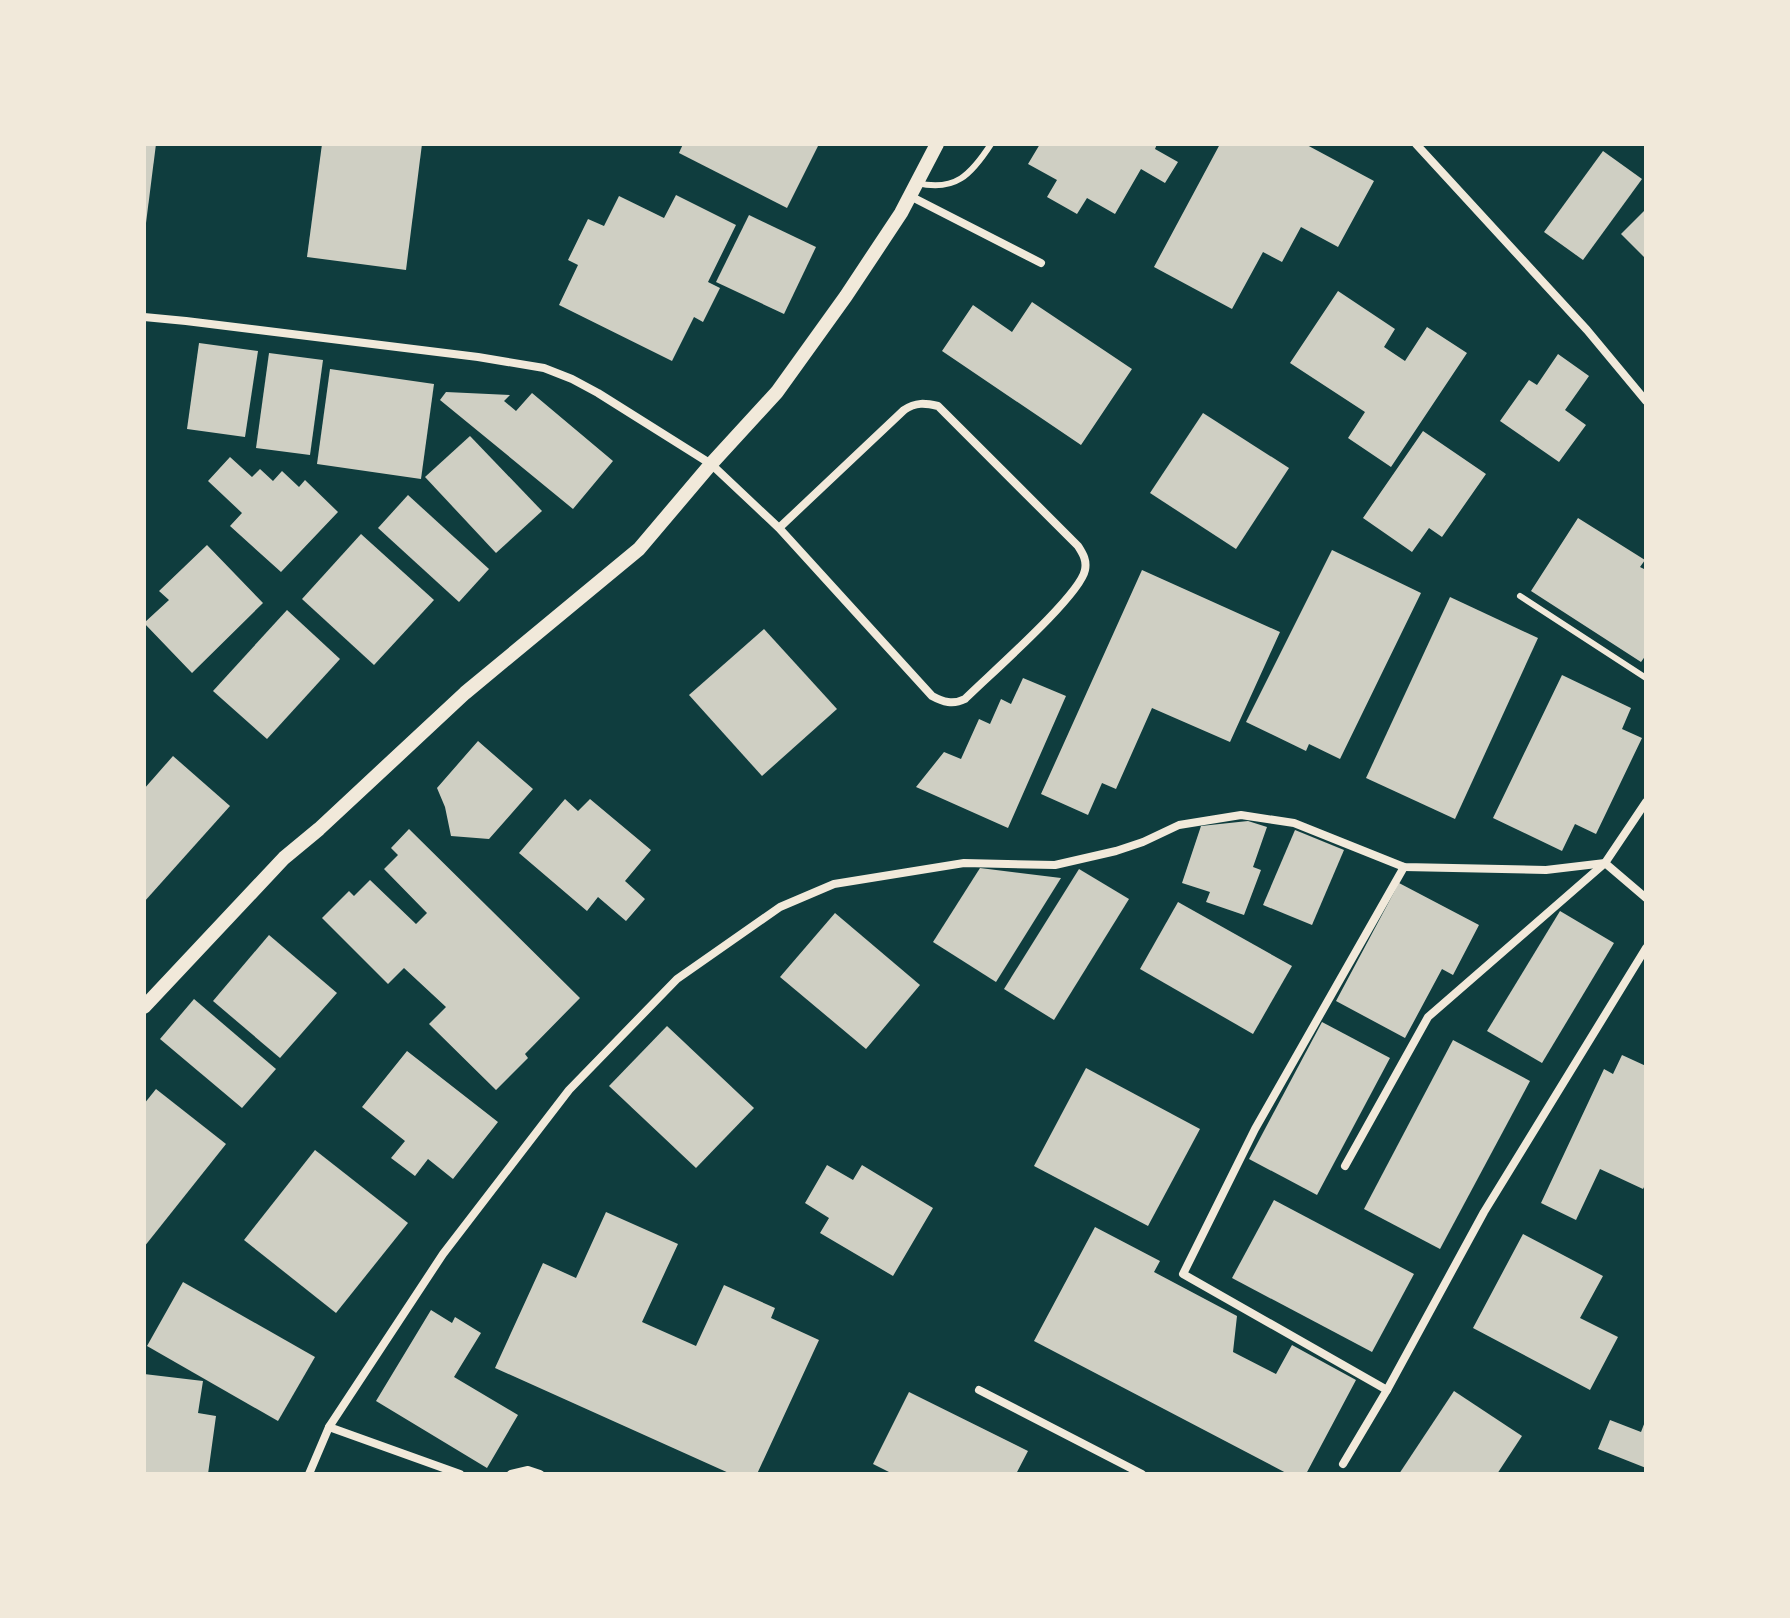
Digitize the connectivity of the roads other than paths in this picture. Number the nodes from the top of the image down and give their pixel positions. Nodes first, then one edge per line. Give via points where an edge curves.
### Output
1 (937, 144) edge
2 (991, 144) edge
3 (1416, 144) edge
4 (913, 190) junction
5 (1041, 263) dead end
6 (144, 317) edge
7 (1646, 401) edge
8 (711, 464) junction
9 (779, 528) junction
10 (1520, 596) dead end
11 (1646, 678) edge
12 (1646, 802) edge
13 (1605, 863) junction
14 (1404, 867) junction
15 (1646, 898) edge
16 (1646, 948) edge
17 (144, 1007) edge
18 (1345, 1166) dead end
19 (979, 1390) dead end
20 (1387, 1390) junction
21 (329, 1427) junction
22 (1343, 1464) dead end
23 (309, 1474) edge
24 (460, 1474) edge
25 (511, 1474) edge
26 (540, 1474) edge
27 (1142, 1474) edge

1 - 4 street
2 - 4 lane via 959,182
3 - 7 street
4 - 5 street
4 - 8 street via 777,392
6 - 8 street via 544,368 598,393
8 - 9 street
8 - 17 street via 639,549 465,693 284,858
9 - 9 street via 932,696 956,704 1058,609 1085,571 1085,556 1078,546 938,406 927,403 904,410
10 - 11 lane
12 - 13 street
13 - 14 street via 1546,870
13 - 15 street
13 - 18 street via 1428,1017
14 - 20 street via 1255,1129 1183,1274
14 - 21 street via 1294,823 1241,815 1179,825 1130,847 1055,865 964,863 834,884 780,907 677,979 569,1090 443,1254
16 - 20 street via 1484,1212
19 - 27 street
20 - 22 street
21 - 23 street
21 - 24 street
25 - 26 street

